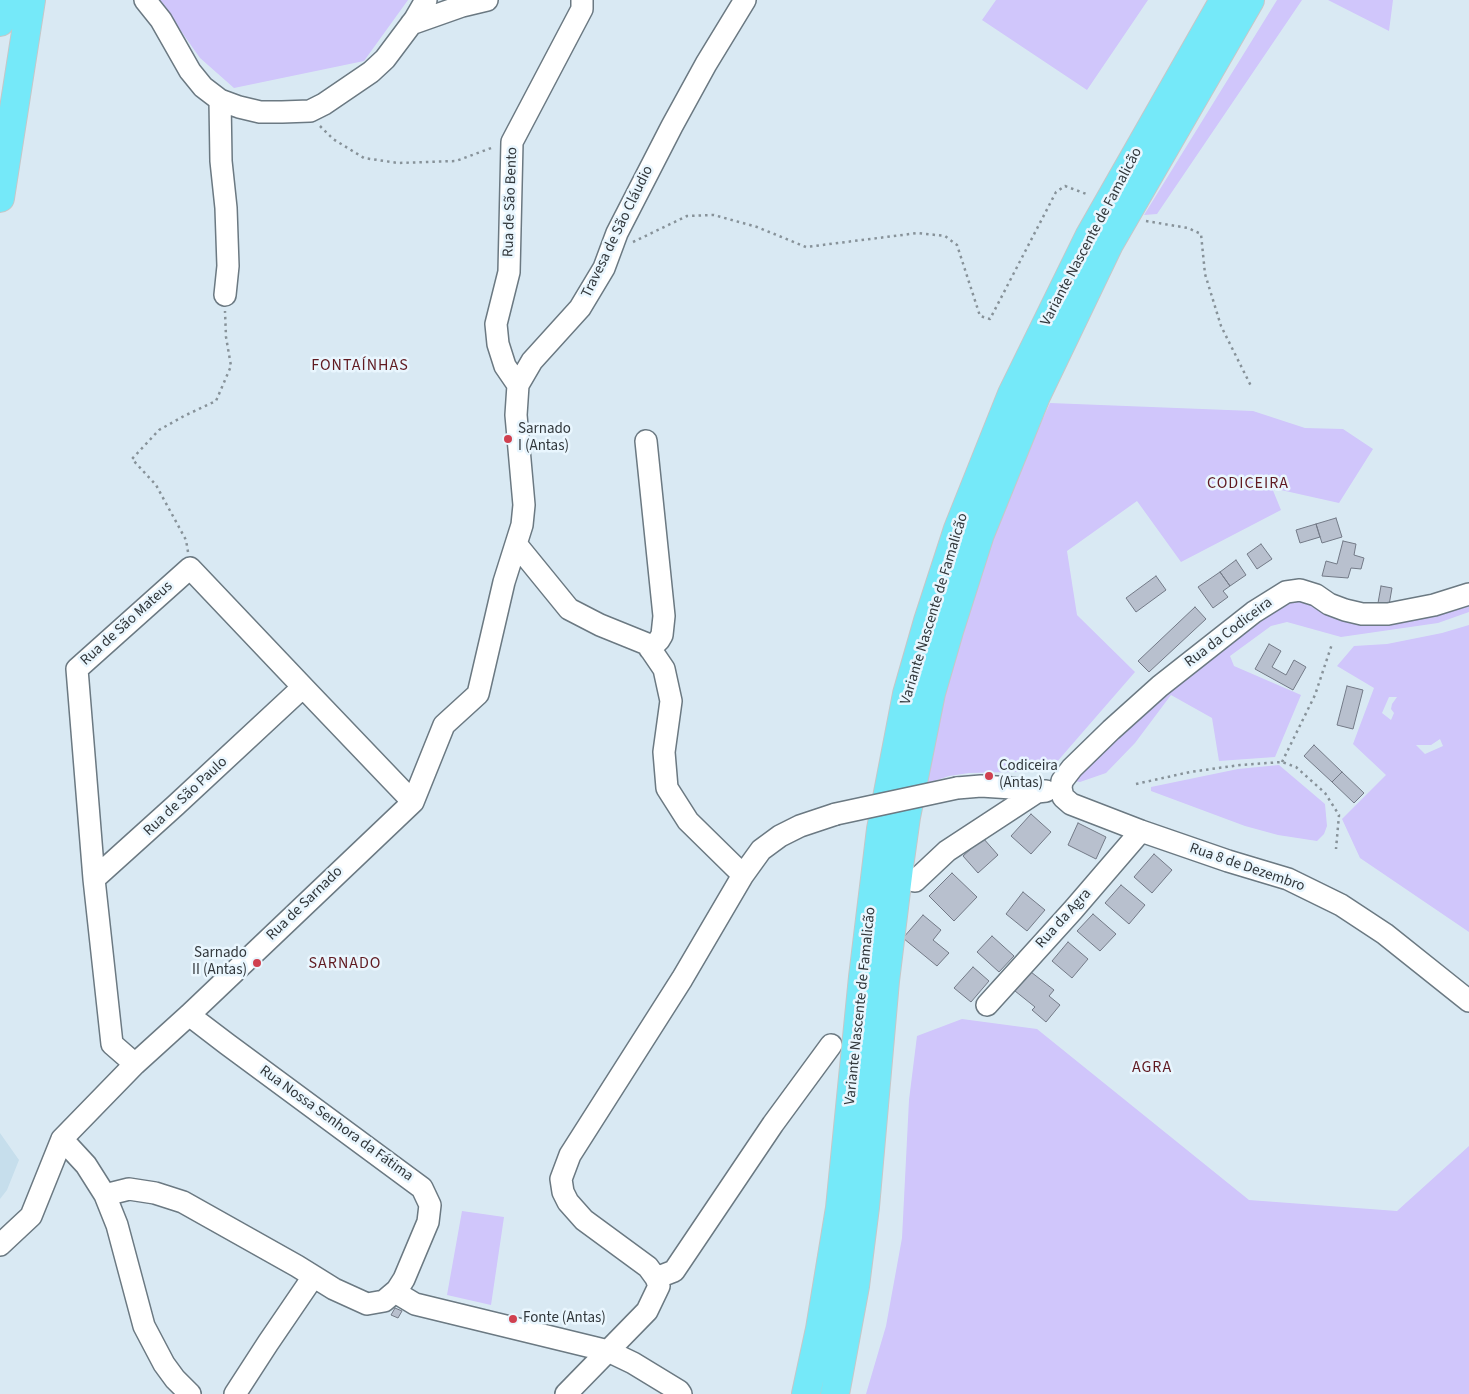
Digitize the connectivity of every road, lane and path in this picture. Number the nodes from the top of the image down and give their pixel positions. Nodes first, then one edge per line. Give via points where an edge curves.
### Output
1 (3, 0) edge
2 (31, 0) edge
3 (145, 0) edge
4 (426, 0) edge
5 (487, 0) edge
6 (582, 0) edge
7 (744, 0) edge
8 (1224, 0) edge
9 (1250, 0) edge
10 (0, 22) edge
11 (411, 24) junction
12 (220, 100) junction
13 (310, 111) junction
14 (514, 140) junction
15 (1093, 196) dead end
16 (0, 198) edge
17 (1141, 220) dead end
18 (610, 250) junction
19 (225, 295) joint
20 (518, 385) junction
21 (1252, 388) dead end
22 (646, 441) dead end
23 (516, 544) junction
24 (190, 568) junction
25 (1469, 594) edge
26 (1332, 644) dead end
27 (650, 649) junction
28 (303, 687) junction
29 (1282, 762) junction
30 (1136, 784) dead end
31 (1061, 788) junction
32 (1037, 792) junction
33 (413, 802) junction
34 (1141, 831) junction
35 (1336, 849) dead end
36 (743, 875) junction
37 (94, 879) junction
38 (915, 881) dead end
39 (1469, 1001) edge
40 (986, 1005) dead end
41 (189, 1015) junction
42 (831, 1045) dead end
43 (135, 1064) junction
44 (62, 1139) junction
45 (105, 1195) junction
46 (0, 1245) edge
47 (314, 1277) junction
48 (656, 1278) junction
49 (395, 1292) junction
50 (608, 1351) junction
51 (190, 1394) edge
52 (235, 1394) edge
53 (566, 1394) edge
54 (681, 1394) edge
55 (806, 1394) edge
56 (835, 1394) edge

1 - 10 highway
2 - 16 highway
3 - 12 street via 161,20 190,71
4 - 11 street
5 - 11 street
6 - 14 street, Rua de São Bento via 582,8
7 - 18 street, Travesa de São Cláudio via 672,126
8 - 55 highway, Variante Nascente de Famalicão via 1088,237 1012,394 958,529 928,621 907,694 882,829 863,977 840,1208
9 - 56 highway, Variante Nascente de Famalicão via 1109,244 1036,396 980,534 946,640 931,693 897,876 864,1217
11 - 13 street via 371,72
12 - 13 street via 260,112
12 - 19 street via 228,266
13 - 14 path via 316,123 333,140 364,158 398,163 456,161
14 - 20 street, Rua de São Bento via 508,272 496,324 505,366
15 - 18 path via 1065,186 1056,192 990,319 980,316 957,245 945,236 918,233 806,247 757,227 714,215 687,216
17 - 21 path via 1188,228 1201,234 1205,274 1221,326
18 - 20 street, Travesa de São Cláudio via 604,268 580,308 532,361
19 - 24 path via 230,366 216,402 159,430 132,459 156,485 186,540
20 - 23 street, Travesa de São Cláudio via 516,415 524,505
22 - 27 street via 664,616 662,635
23 - 27 street via 569,609 647,644
23 - 33 street, Rua de Sarnado via 478,694 444,725
24 - 28 street
24 - 37 street, Rua de São Mateus via 77,669
25 - 31 street, Rua da Codiceira via 1388,614 1353,612 1300,590 1286,592 1254,612 1160,686 1072,768 1062,780
26 - 29 path via 1315,695
27 - 36 street via 664,669 671,701 664,752 667,788 688,821
28 - 33 street
28 - 37 street, Rua de São Paulo
29 - 30 path via 1240,764
29 - 35 path via 1296,767 1325,792 1339,815
31 - 32 street
31 - 34 street, Rua 8 de Dezembro via 1063,797 1071,804
32 - 36 street, bridge via 981,786 958,788 836,814 780,836 761,850
32 - 38 street via 947,851
33 - 41 street, Rua de Sarnado
34 - 39 street, Rua 8 de Dezembro via 1288,879 1341,905 1385,934
34 - 40 street, Rua da Agra
36 - 48 street via 682,979 570,1155 561,1179 568,1202 584,1220 648,1267
37 - 43 street via 112,1044
41 - 43 street, Rua de Sarnado
41 - 49 street, Rua Nossa Senhora da Fátima via 422,1188 430,1205 428,1222 404,1279
42 - 48 street via 773,1124 674,1271
43 - 44 street, Rua de Sarnado
44 - 45 street via 86,1165
44 - 46 street, Rua de Sarnado via 31,1216
45 - 47 street via 129,1189 155,1192 183,1202
45 - 51 street via 117,1224 144,1326 164,1364
47 - 49 street via 334,1290 367,1304 384,1301
47 - 52 street
48 - 50 street via 659,1286 647,1311
49 - 50 street via 415,1304
50 - 53 street
50 - 54 street

